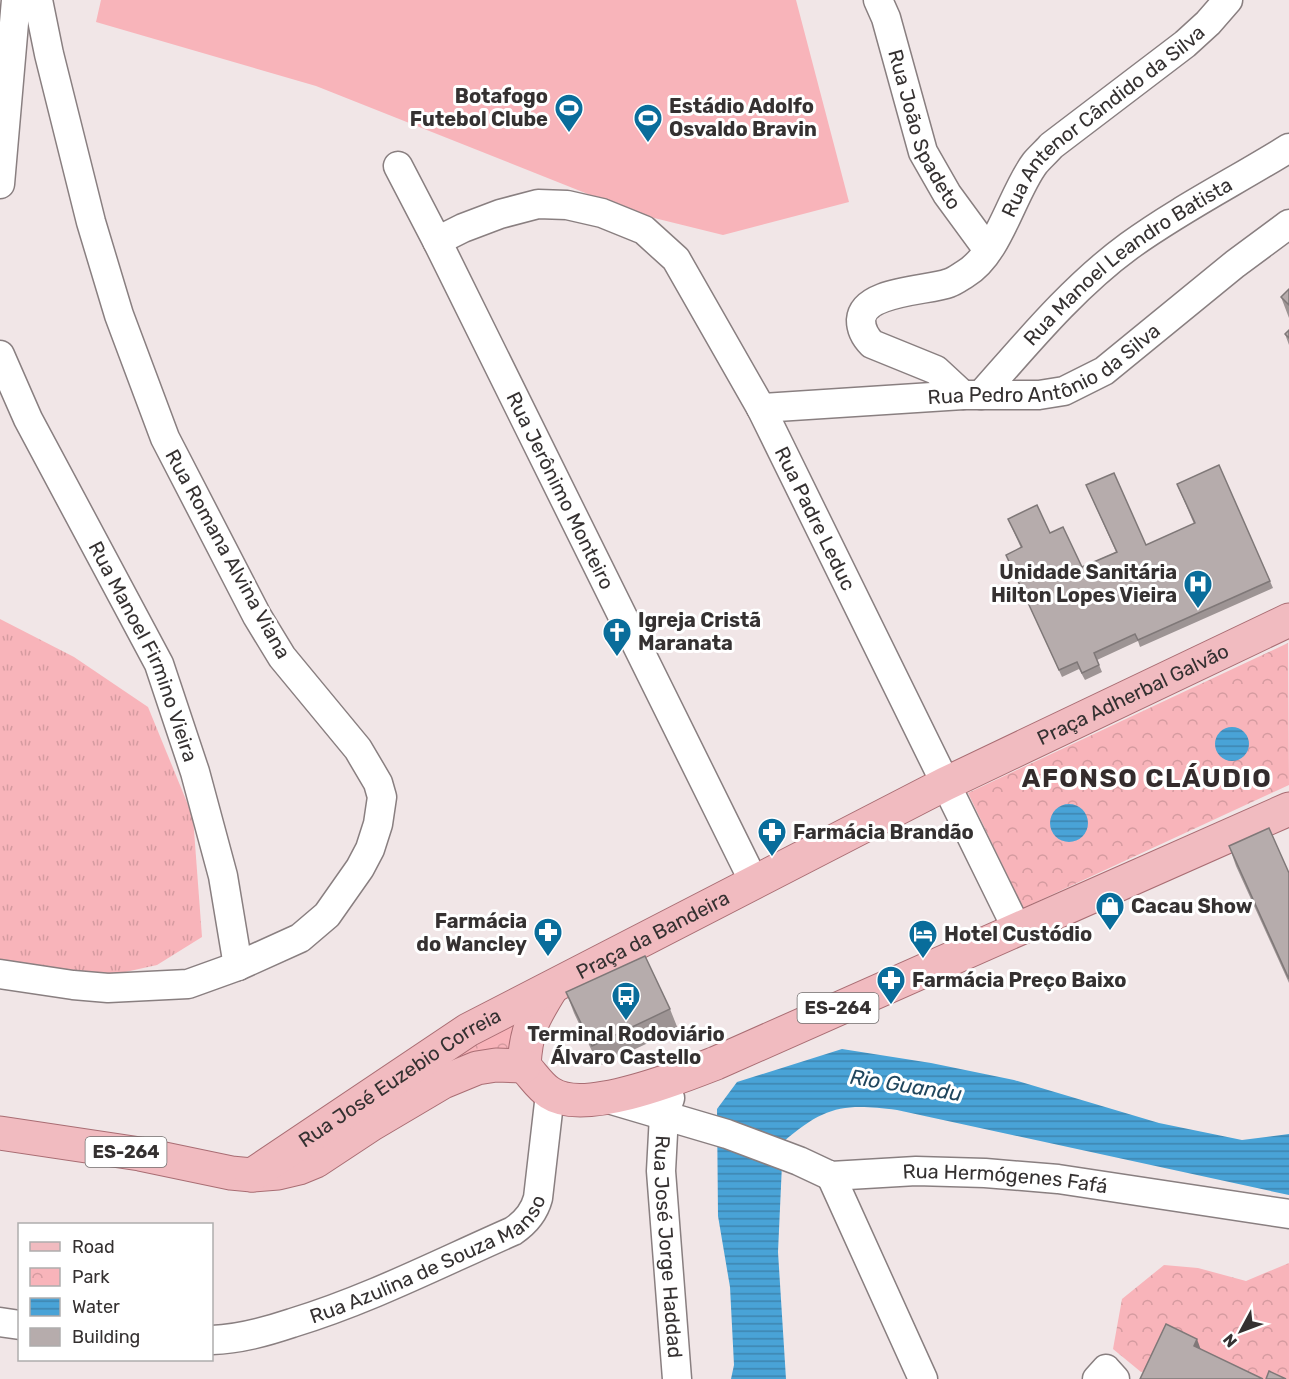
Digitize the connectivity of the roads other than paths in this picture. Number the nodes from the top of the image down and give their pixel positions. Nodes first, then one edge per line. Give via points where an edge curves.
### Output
1 (16, 0) edge
2 (38, 0) edge
3 (878, 0) edge
4 (1228, 0) edge
5 (1289, 148) edge
6 (398, 166) dead end
7 (0, 184) edge
8 (1289, 224) edge
9 (437, 241) junction
10 (988, 250) junction
11 (0, 354) edge
12 (972, 395) junction
13 (761, 408) junction
14 (1289, 620) edge
15 (945, 784) junction
16 (1289, 809) edge
17 (754, 882) junction
18 (1017, 929) junction
19 (238, 966) junction
20 (0, 974) edge
21 (551, 989) junction
22 (524, 1066) junction
23 (666, 1093) junction
24 (550, 1094) junction
25 (0, 1133) edge
26 (252, 1175) junction
27 (831, 1176) junction
28 (1289, 1214) edge
29 (0, 1322) edge
30 (18, 1325) edge
31 (213, 1340) edge
32 (677, 1379) edge
33 (923, 1379) edge
34 (1097, 1379) edge
35 (1115, 1379) edge

1 - 7 street
2 - 19 street, Rua Romana Alvina Viana via 91,222 119,315 165,438 257,616 282,657 358,749 382,797 370,849 327,915 300,938
3 - 10 street, Rua João Spadeto via 923,152 947,194
4 - 10 street, Rua Antenor Cândido da Silva via 1185,44 1051,146 1034,164
5 - 12 street, Rua Manoel Leandro Batista via 1169,218 1127,248 1085,283
6 - 9 street, Rua Jerônimo Monteiro
8 - 12 street, Rua Pedro Antônio da Silva via 1086,381 1064,391 1039,395
9 - 13 street, Rua Padre Leduc via 500,214 538,204 567,205 602,213 644,230 676,259
9 - 17 street, Rua Jerônimo Monteiro
10 - 12 street via 968,273 950,283 884,297 866,309 861,321 865,337 872,344 936,370
11 - 19 street, Rua Manoel Firmino Vieira via 28,419 159,664 195,772 223,876
12 - 13 street, Rua Pedro Antônio da Silva
13 - 15 street, Rua Padre Leduc
14 - 15 main road, Praça Adherbal Galvão
15 - 17 main road, Praça Adherbal Galvão
15 - 18 street, Rua Padre Leduc
16 - 18 main road, ES-264
17 - 21 main road, Praça da Bandeira
18 - 23 main road, ES-264
19 - 20 street, Rua Romana Alvina Viana via 188,984 108,988
21 - 22 main road via 531,1024
21 - 26 main road, Rua José Euzebio Correia via 468,1030
22 - 24 main road
22 - 26 main road, Rua José Euzebio Correia / ES-264 via 477,1068 443,1082 316,1161 278,1173
23 - 24 main road, ES-264 via 578,1101
23 - 27 street, Rua Hermógenes Fafá via 727,1134
23 - 32 street, Rua José Jorge Haddad via 661,1171
24 - 31 street, Rua Azulina de Souza Manso via 538,1198 530,1217 521,1226 349,1305 257,1334
25 - 26 main road, Rua José Euzebio Correia / ES-264
27 - 28 street, Rua Hermógenes Fafá via 916,1172 1058,1179
27 - 33 street
29 - 30 street
34 - 35 street via 1106,1369

